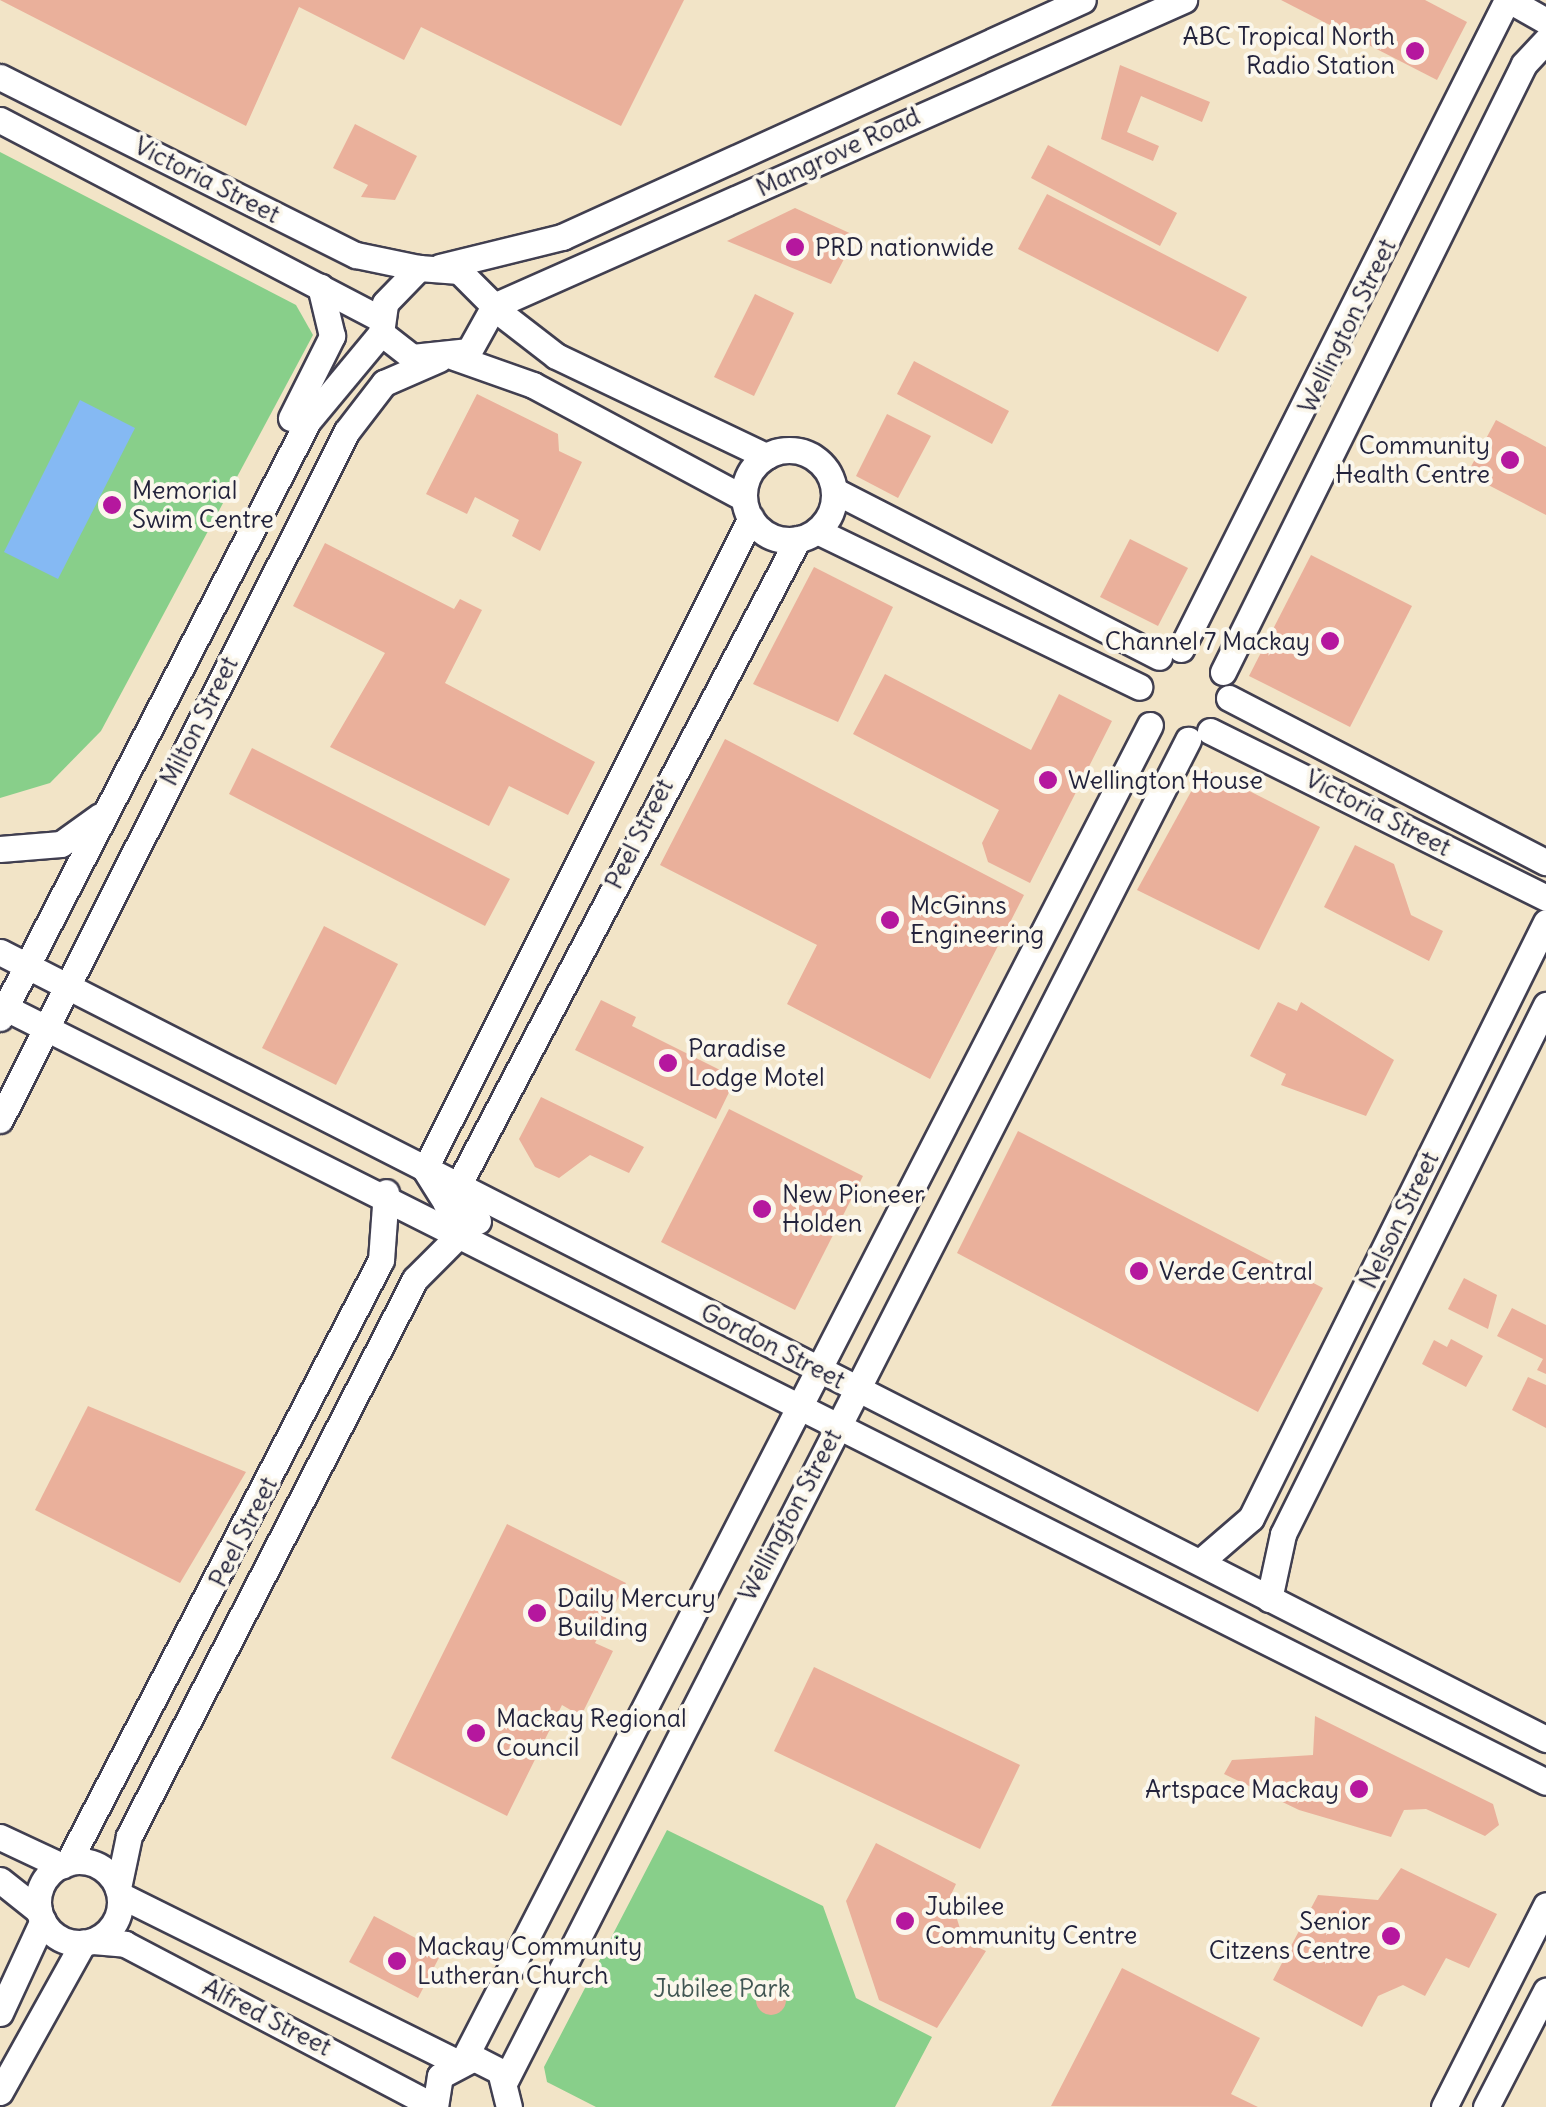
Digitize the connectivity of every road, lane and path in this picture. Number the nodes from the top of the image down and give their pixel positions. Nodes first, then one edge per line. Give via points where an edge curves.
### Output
1 (1083, 0) edge
2 (1184, 0) edge
3 (1508, 0) edge
4 (1546, 21) edge
5 (1546, 40) edge
6 (0, 77) edge
7 (0, 120) edge
8 (430, 267) junction
9 (320, 286) junction
10 (494, 307) junction
11 (380, 326) junction
12 (446, 358) junction
13 (766, 456) junction
14 (835, 491) junction
15 (264, 503) junction
16 (748, 508) junction
17 (807, 535) junction
18 (1170, 653) junction
19 (1223, 672) junction
20 (1139, 687) junction
21 (1229, 698) junction
22 (1150, 724) junction
23 (1199, 735) junction
24 (110, 807) junction
25 (0, 848) edge
26 (1546, 862) edge
27 (1546, 898) edge
28 (1546, 922) edge
29 (0, 952) edge
30 (27, 966) junction
31 (68, 988) junction
32 (1546, 1005) edge
33 (2, 1010) edge
34 (48, 1028) junction
35 (0, 1120) edge
36 (425, 1169) junction
37 (458, 1186) junction
38 (386, 1192) junction
39 (462, 1232) junction
40 (509, 1255) junction
41 (819, 1370) junction
42 (855, 1388) junction
43 (802, 1402) junction
44 (306, 1407) junction
45 (839, 1420) junction
46 (341, 1424) junction
47 (1252, 1518) junction
48 (1282, 1534) junction
49 (230, 1558) junction
50 (1200, 1562) junction
51 (263, 1576) junction
52 (1269, 1599) junction
53 (1476, 1704) junction
54 (1546, 1739) edge
55 (1546, 1754) edge
56 (1546, 1782) edge
57 (0, 1837) edge
58 (65, 1864) junction
59 (0, 1880) edge
60 (119, 1892) junction
61 (1546, 1905) edge
62 (41, 1915) junction
63 (88, 1942) junction
64 (1546, 1991) edge
65 (0, 2013) edge
66 (460, 2061) junction
67 (0, 2092) edge
68 (508, 2092) edge
69 (435, 2107) edge
70 (534, 2107) edge
71 (1444, 2107) edge
72 (1486, 2107) edge

1 - 8 street, Mangrove Road via 562,237
2 - 10 street, Mangrove Road
3 - 4 street
3 - 18 street, Wellington Street
5 - 19 street, Wellington Street via 1524,64
6 - 8 street, Victoria Street via 356,255
7 - 9 street, Victoria Street
8 - 10 street via 472,279
8 - 11 street via 399,280
9 - 11 street, Victoria Street
9 - 15 street via 332,336 282,436
10 - 12 street via 483,338
10 - 13 street via 556,356
11 - 12 street via 412,358
11 - 15 street, Milton Street via 318,403
12 - 16 street via 534,385
12 - 31 street, Milton Street via 384,383 347,431
13 - 14 street via 813,456
13 - 16 street
14 - 17 street
14 - 18 street
15 - 24 street, Milton Street
16 - 17 street via 771,536
16 - 36 street, Peel Street
17 - 20 street
17 - 37 street, Peel Street
18 - 19 street
18 - 20 street
19 - 21 street
20 - 22 street
21 - 23 street
21 - 26 street, Victoria Street
22 - 23 street
22 - 41 street, Wellington Street
23 - 27 street, Victoria Street
23 - 42 street, Wellington Street
24 - 25 street via 61,844
24 - 30 street, Milton Street
28 - 47 street, Nelson Street
29 - 30 street, Gordon Street
30 - 31 street, Gordon Street
30 - 33 street, Milton Street
31 - 34 street, Milton Street
31 - 36 street, Gordon Street
32 - 48 street, Nelson Street
33 - 34 street, Gordon Street
34 - 35 street, Milton Street
34 - 38 street, Gordon Street
36 - 37 street, Gordon Street
36 - 40 street via 446,1204 498,1233
37 - 41 street, Gordon Street
38 - 39 street, Gordon Street
38 - 44 street, Peel Street via 381,1260
39 - 40 street, Gordon Street
39 - 46 street, Peel Street via 415,1279
40 - 43 street, Gordon Street
41 - 42 street, Gordon Street
41 - 43 street, Wellington Street
42 - 45 street, Wellington Street
42 - 50 street, Gordon Street
43 - 45 street, Gordon Street
43 - 66 street, Wellington Street
44 - 46 street
44 - 49 street, Peel Street
45 - 56 street, Gordon Street
45 - 68 street, Wellington Street
46 - 51 street, Peel Street
47 - 48 street via 1256,1537
47 - 50 street, Nelson Street
48 - 52 street, Nelson Street
49 - 51 street
49 - 58 street, Peel Street
50 - 52 street, Gordon Street
51 - 60 street, Peel Street via 123,1850
52 - 53 street, Gordon Street
53 - 54 street, Gordon Street
53 - 55 street
57 - 58 street
58 - 60 street via 104,1869
58 - 62 street via 42,1886
59 - 62 street
60 - 63 street via 112,1928
60 - 66 street, Alfred Street
61 - 71 street
62 - 63 street via 59,1938
62 - 65 street
63 - 67 street
63 - 69 street, Alfred Street via 125,1944
64 - 72 street
66 - 68 street, Alfred Street via 493,2064
66 - 69 street, Wellington Street via 440,2076
68 - 70 street

